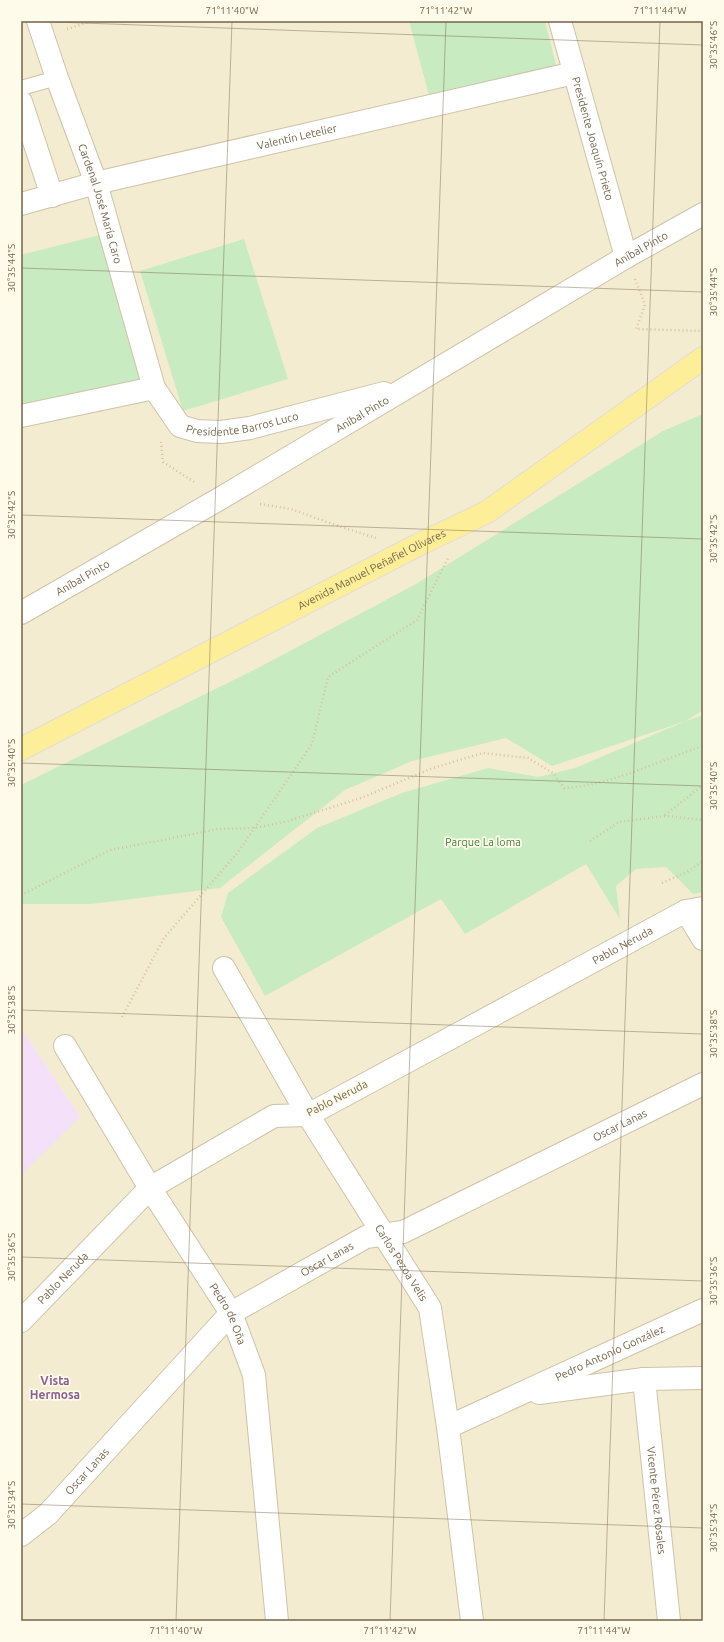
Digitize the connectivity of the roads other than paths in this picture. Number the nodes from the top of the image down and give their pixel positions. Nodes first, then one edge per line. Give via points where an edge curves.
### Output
1 (38, 21) edge
2 (560, 21) edge
3 (574, 73) junction
4 (57, 78) junction
5 (21, 88) edge
6 (21, 102) edge
7 (96, 183) junction
8 (52, 196) junction
9 (21, 204) edge
10 (703, 214) edge
11 (626, 257) junction
12 (703, 358) edge
13 (411, 386) junction
14 (154, 388) junction
15 (21, 416) edge
16 (21, 613) edge
17 (21, 749) edge
18 (694, 910) edge
19 (703, 939) edge
20 (224, 968) dead end
21 (65, 1046) dead end
22 (703, 1084) edge
23 (308, 1115) junction
24 (150, 1188) junction
25 (383, 1235) junction
26 (703, 1310) edge
27 (231, 1313) junction
28 (21, 1321) edge
29 (703, 1378) edge
30 (644, 1379) junction
31 (516, 1396) junction
32 (448, 1427) junction
33 (21, 1535) edge
34 (277, 1621) edge
35 (472, 1621) edge
36 (669, 1621) edge

1 - 4 street, Cardenal José María Caro
2 - 3 street, Presidente Joaquín Prieto
3 - 7 street, Valentín Letelier
3 - 11 street, Presidente Joaquín Prieto
4 - 5 lane
4 - 7 street, Cardenal José María Caro
6 - 8 street
7 - 8 street, Valentín Letelier
7 - 14 street, Cardenal José María Caro
8 - 9 street, Valentín Letelier
10 - 11 street, Aníbal Pinto
11 - 13 street, Aníbal Pinto
12 - 17 main road, Avenida Manuel Peñafiel Olivares via 487,512
13 - 14 street, Presidente Barros Luco via 250,428 221,432 197,431 180,426
13 - 16 street, Aníbal Pinto
14 - 15 street
18 - 19 street, Pablo Neruda
18 - 23 street, Pablo Neruda
20 - 23 street, Carlos Pezoa Velis
21 - 24 street, Pedro de Oña
22 - 25 street, Oscar Lanas via 403,1232
23 - 24 street, Pablo Neruda via 274,1116
23 - 25 street, Carlos Pezoa Velis
24 - 27 street, Pedro de Oña
24 - 28 street, Pablo Neruda
25 - 27 street, Oscar Lanas via 366,1237
25 - 32 street, Carlos Pezoa Velis via 430,1308
26 - 31 street, Pedro Antonio González
27 - 33 street, Oscar Lanas via 48,1514
27 - 34 street, Pedro de Oña via 254,1375
29 - 30 street, Pedro Antonio González
30 - 31 street, Pedro Antonio González
30 - 36 street, Vicente Pérez Rosales
31 - 32 street, Pedro Antonio González
32 - 35 street, Carlos Pezoa Velis

